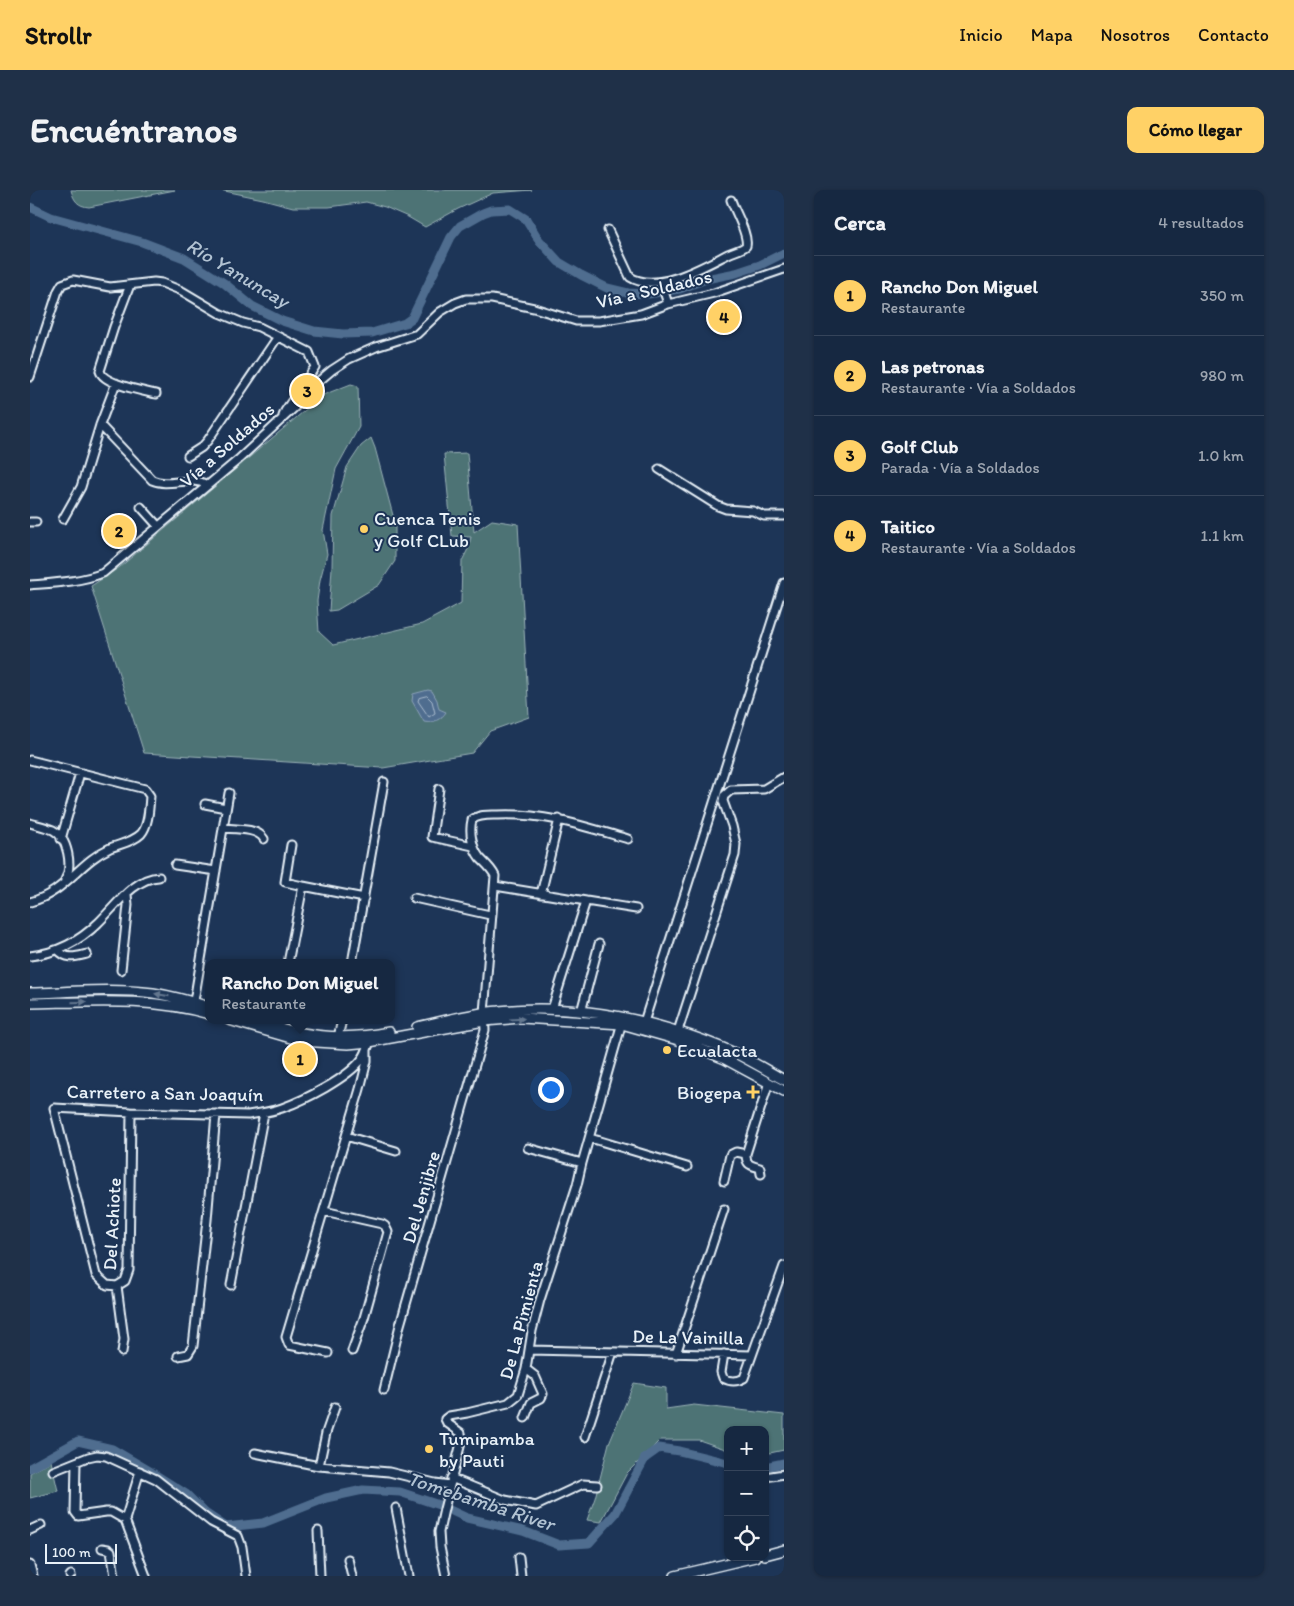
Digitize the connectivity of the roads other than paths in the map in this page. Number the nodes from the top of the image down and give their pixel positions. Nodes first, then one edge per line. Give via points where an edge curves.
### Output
1 (731, 200) dead end
2 (608, 230) dead end
3 (784, 268) edge
4 (662, 284) junction
5 (130, 285) junction
6 (667, 301) junction
7 (277, 338) junction
8 (30, 376) edge
9 (116, 383) junction
10 (156, 394) dead end
11 (283, 418) junction
12 (100, 425) junction
13 (188, 456) dead end
14 (659, 469) dead end
15 (207, 485) junction
16 (141, 507) dead end
17 (784, 516) edge
18 (63, 519) dead end
19 (158, 526) junction
20 (784, 583) edge
21 (30, 585) edge
22 (30, 760) edge
23 (80, 774) junction
24 (784, 777) edge
25 (384, 782) dead end
26 (440, 789) dead end
27 (229, 793) dead end
28 (205, 804) dead end
29 (226, 808) junction
30 (559, 819) junction
31 (30, 823) edge
32 (223, 828) junction
33 (264, 839) dead end
34 (628, 839) dead end
35 (62, 840) junction
36 (290, 845) dead end
37 (473, 846) junction
38 (175, 865) dead end
39 (216, 871) junction
40 (159, 877) dead end
41 (63, 885) junction
42 (303, 886) junction
43 (495, 886) junction
44 (127, 894) junction
45 (541, 894) junction
46 (364, 898) junction
47 (414, 898) dead end
48 (586, 901) junction
49 (30, 902) edge
50 (636, 909) dead end
51 (490, 915) junction
52 (599, 944) dead end
53 (58, 950) junction
54 (87, 954) dead end
55 (30, 956) edge
56 (289, 959) edge
57 (353, 959) edge
58 (121, 970) dead end
59 (30, 993) edge
60 (30, 1003) edge
61 (194, 1006) junction
62 (205, 1007) edge
63 (552, 1009) junction
64 (205, 1012) edge
65 (581, 1012) junction
66 (484, 1017) junction
67 (623, 1020) junction
68 (644, 1022) junction
69 (244, 1024) edge
70 (276, 1024) edge
71 (341, 1024) edge
72 (678, 1031) junction
73 (338, 1038) junction
74 (369, 1043) junction
75 (784, 1080) edge
76 (770, 1082) junction
77 (784, 1091) edge
78 (54, 1108) joint
79 (131, 1112) junction
80 (264, 1113) junction
81 (216, 1114) junction
82 (346, 1136) junction
83 (590, 1138) junction
84 (528, 1148) dead end
85 (396, 1151) dead end
86 (746, 1154) junction
87 (582, 1163) junction
88 (687, 1167) dead end
89 (761, 1174) dead end
90 (724, 1181) dead end
91 (724, 1209) dead end
92 (324, 1211) junction
93 (784, 1266) edge
94 (232, 1285) dead end
95 (117, 1286) junction
96 (530, 1350) junction
97 (352, 1351) dead end
98 (122, 1352) dead end
99 (613, 1352) junction
100 (328, 1353) dead end
101 (676, 1354) junction
102 (724, 1354) junction
103 (752, 1355) junction
104 (178, 1356) dead end
105 (526, 1369) junction
106 (384, 1390) dead end
107 (335, 1407) dead end
108 (525, 1418) dead end
109 (585, 1437) dead end
110 (255, 1453) dead end
111 (76, 1462) junction
112 (319, 1466) junction
113 (53, 1471) dead end
114 (140, 1471) junction
115 (784, 1474) edge
116 (769, 1476) edge
117 (451, 1482) junction
118 (597, 1485) dead end
119 (396, 1508) dead end
120 (125, 1520) junction
121 (42, 1525) dead end
122 (30, 1530) edge
123 (318, 1531) dead end
124 (102, 1548) dead end
125 (784, 1550) edge
126 (769, 1554) edge
127 (519, 1557) dead end
128 (348, 1559) dead end
129 (744, 1561) edge
130 (30, 1565) edge
131 (712, 1572) edge
132 (686, 1575) edge
133 (33, 1576) edge
134 (115, 1576) edge
135 (146, 1576) edge
136 (246, 1576) edge
137 (320, 1576) edge
138 (352, 1576) edge
139 (408, 1576) edge
140 (446, 1576) edge
141 (521, 1576) edge
142 (675, 1576) edge

1 - 4 street via 746,246
2 - 4 street via 630,277
3 - 6 street, Vía a Soldados via 714,293
4 - 6 street
5 - 7 street via 154,282 167,285 219,313 259,327
5 - 8 street via 104,286 73,280 62,284
5 - 9 street via 100,371 102,377
6 - 11 street, Vía a Soldados via 641,314 599,321 576,321 492,299 455,303 440,312 417,334 376,347 332,370 307,390
7 - 11 street via 309,352 315,367 284,411
7 - 13 street via 208,440
9 - 10 street
9 - 12 street
11 - 15 street, Vía a Soldados
12 - 15 street via 152,480 158,483 197,481
12 - 18 street via 82,487
14 - 17 street via 718,506 753,511 764,516
15 - 19 street, Vía a Soldados
16 - 19 street
19 - 21 street, Vía a Soldados via 103,573 72,581
20 - 68 street
22 - 23 street
23 - 35 street
23 - 41 street via 145,789 150,796 148,810 141,834 98,855
24 - 72 street via 764,789 731,790 724,796 722,801 736,844 735,855
25 - 46 street
26 - 37 street via 432,837
27 - 29 street
28 - 29 street
29 - 32 street
30 - 34 street
30 - 37 street via 522,814 474,818 471,823
30 - 45 street
31 - 35 street via 54,831
32 - 33 street via 257,833
32 - 39 street
35 - 41 street via 69,869
36 - 42 street via 285,882
37 - 43 street via 493,872
38 - 39 street
39 - 61 street
40 - 44 street via 145,880
41 - 49 street via 47,897
42 - 46 street
42 - 56 street
43 - 45 street
43 - 51 street, Del Jenjibre
44 - 53 street via 84,935
44 - 58 street
45 - 48 street
46 - 57 street
47 - 51 street
48 - 50 street
48 - 63 street
51 - 66 street, Del Jenjibre
52 - 65 street
53 - 54 street via 68,957
53 - 55 street
61 -> 59 main road via 153,993
60 -> 61 main road via 139,1001
61 - 62 main road
61 - 64 main road
63 - 65 main road
63 - 66 main road
65 - 67 main road
66 -> 67 main road
66 - 74 main road
66 - 106 street, Del Jenjibre via 483,1039
67 - 68 main road
67 - 76 main road via 725,1059
67 - 83 street, De La Pimienta
68 - 72 main road
69 - 74 main road via 302,1040
70 - 73 main road
71 - 73 street
72 - 75 main road via 738,1055
73 - 74 main road
74 - 80 street, Carretero a San Joaquín via 354,1068 339,1080 298,1101
74 - 82 street
76 - 77 main road
76 - 86 street
78 - 79 street, Carretero a San Joaquín
78 - 95 street, Del Achiote via 96,1275 107,1285
79 - 81 street, Carretero a San Joaquín
79 - 95 street, Del Achiote via 129,1270 125,1281
80 - 81 street, Carretero a San Joaquín
80 - 94 street
81 - 104 street via 192,1346 188,1354
82 - 85 street
82 - 92 street
83 - 87 street, De La Pimienta
83 - 88 street
84 - 87 street
86 - 89 street via 746,1162 760,1168
86 - 90 street via 736,1152 730,1155
87 - 96 street, De La Pimienta via 540,1300
91 - 101 street
92 - 97 street via 382,1224 388,1232
92 - 100 street via 286,1337 289,1345
93 - 103 street, De La Vainilla
95 - 98 street via 124,1339
96 - 99 street, De La Vainilla
96 - 105 street, De La Pimienta
99 - 101 street, De La Vainilla
99 - 109 street
101 - 102 street, De La Vainilla
102 - 103 street, De La Vainilla
102 - 103 street via 722,1377 730,1381 744,1378
105 - 108 street via 535,1376 543,1394 531,1403
105 - 117 street, De La Pimienta via 518,1395 508,1403 445,1419 461,1433 462,1439
107 - 112 street
110 - 112 street
111 - 113 street
111 - 114 street via 91,1456 103,1456
111 - 120 street via 76,1514 111,1512
112 - 117 street via 389,1472 435,1483
114 - 120 street
114 - 136 street via 210,1522 238,1536
115 - 116 street
117 - 118 street via 505,1500 536,1506 583,1484
117 - 140 street, De La Pimienta via 439,1532
119 - 139 street
120 - 135 street
121 - 122 street
123 - 137 street
124 - 134 street via 111,1551
125 - 126 main road
127 - 141 street
128 - 138 street
129 - 131 main road
130 - 133 street
131 - 132 main road
132 - 142 main road

